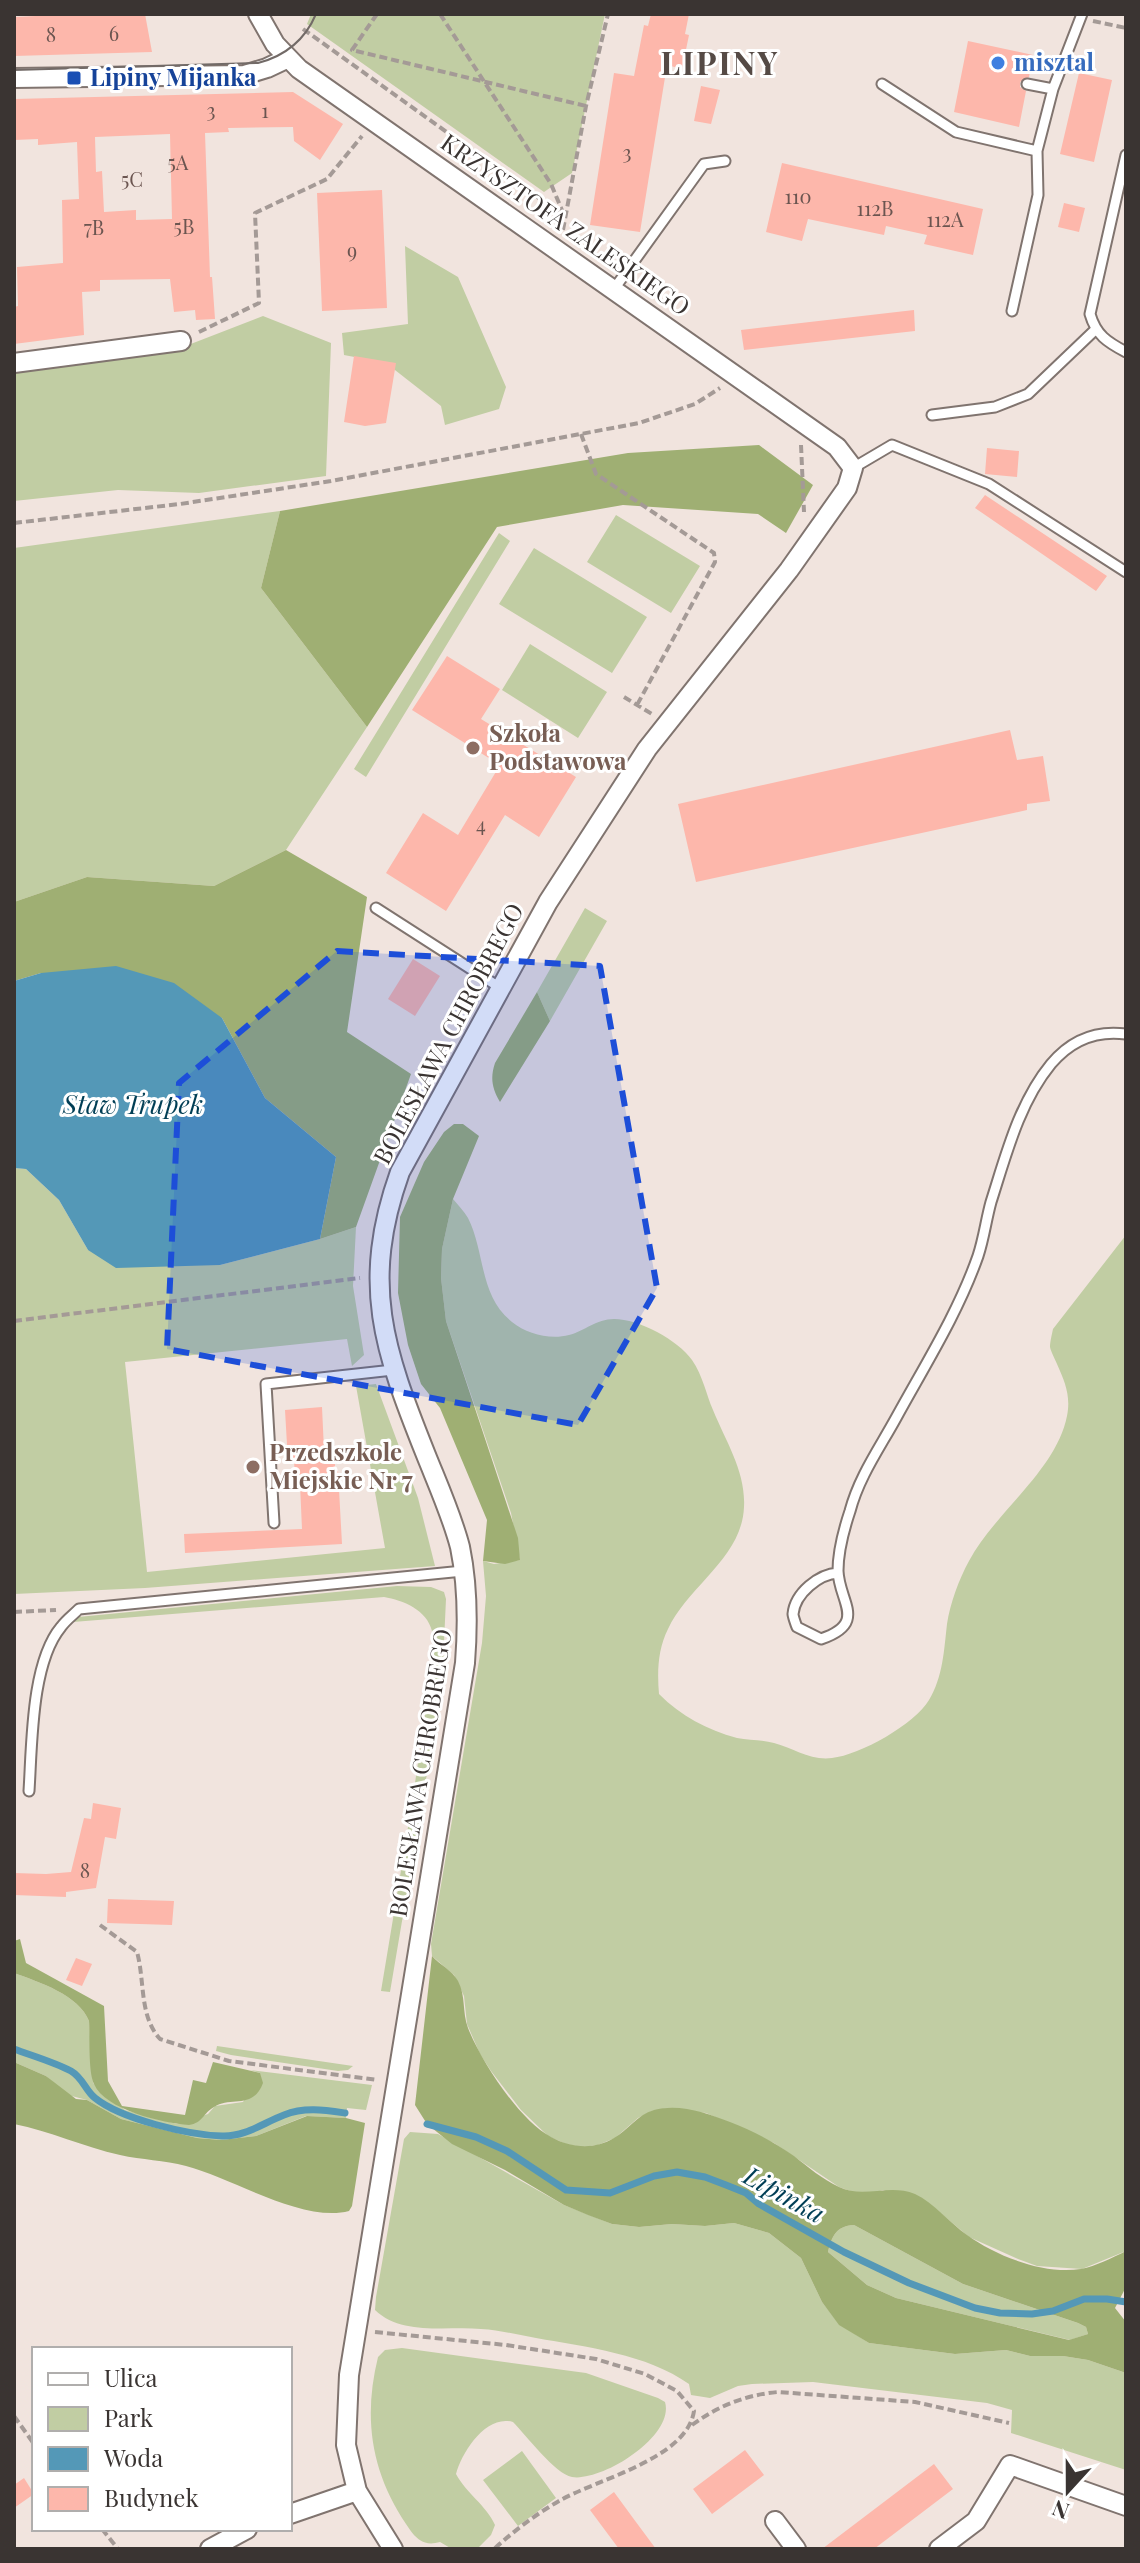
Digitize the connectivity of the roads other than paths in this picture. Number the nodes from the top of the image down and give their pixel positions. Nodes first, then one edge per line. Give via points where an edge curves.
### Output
1 (258, 14) edge
2 (1082, 14) edge
3 (286, 59) junction
4 (14, 78) edge
5 (882, 84) dead end
6 (1027, 84) dead end
7 (1053, 89) junction
8 (1037, 151) junction
9 (1126, 155) edge
10 (725, 161) dead end
11 (614, 289) junction
12 (1012, 311) dead end
13 (1095, 330) junction
14 (181, 341) road end
15 (1126, 352) edge
16 (14, 363) edge
17 (932, 415) dead end
18 (853, 468) junction
19 (1126, 572) edge
20 (376, 908) dead end
21 (499, 987) junction
22 (1126, 1034) edge
23 (393, 1370) junction
24 (274, 1523) dead end
25 (463, 1571) junction
26 (838, 1573) junction
27 (29, 1791) dead end
28 (357, 2491) junction
29 (1126, 2506) edge
30 (292, 2513) edge
31 (775, 2521) dead end
32 (243, 2531) edge
33 (210, 2549) edge
34 (393, 2549) edge
35 (796, 2549) edge
36 (939, 2549) edge

1 - 3 street, KRZYSZTOFA ZALESKIEGO
2 - 7 lane
3 - 4 street via 244,75
3 - 11 street, KRZYSZTOFA ZALESKIEGO
5 - 8 lane via 956,132
6 - 7 lane
7 - 8 lane
8 - 12 lane via 1038,195
9 - 13 lane via 1090,314
10 - 11 lane via 704,164
11 - 18 street, KRZYSZTOFA ZALESKIEGO via 837,447
13 - 15 lane
13 - 17 lane via 1028,394 995,407
14 - 16 street
18 - 19 lane via 892,445 989,484
18 - 21 street, BOLESŁAWA CHROBREGO via 847,488 789,570 647,749
20 - 21 lane
21 - 23 street, BOLESŁAWA CHROBREGO via 389,1201 378,1278
22 - 26 lane via 1087,1036 1064,1050 1021,1114 979,1253 963,1293 868,1465 850,1511
23 - 24 lane via 266,1384
23 - 25 street, BOLESŁAWA CHROBREGO via 446,1507
25 - 27 lane via 79,1609 52,1641 40,1678
25 - 28 street, BOLESŁAWA CHROBREGO via 465,1663 349,2375 346,2445
26 - 26 lane via 826,1573 813,1583 793,1615 797,1627 821,1639 846,1624 849,1609
28 - 30 street
28 - 34 street, BOLESŁAWA CHROBREGO
29 - 36 street via 1010,2465 976,2521
31 - 35 street
32 - 33 street

